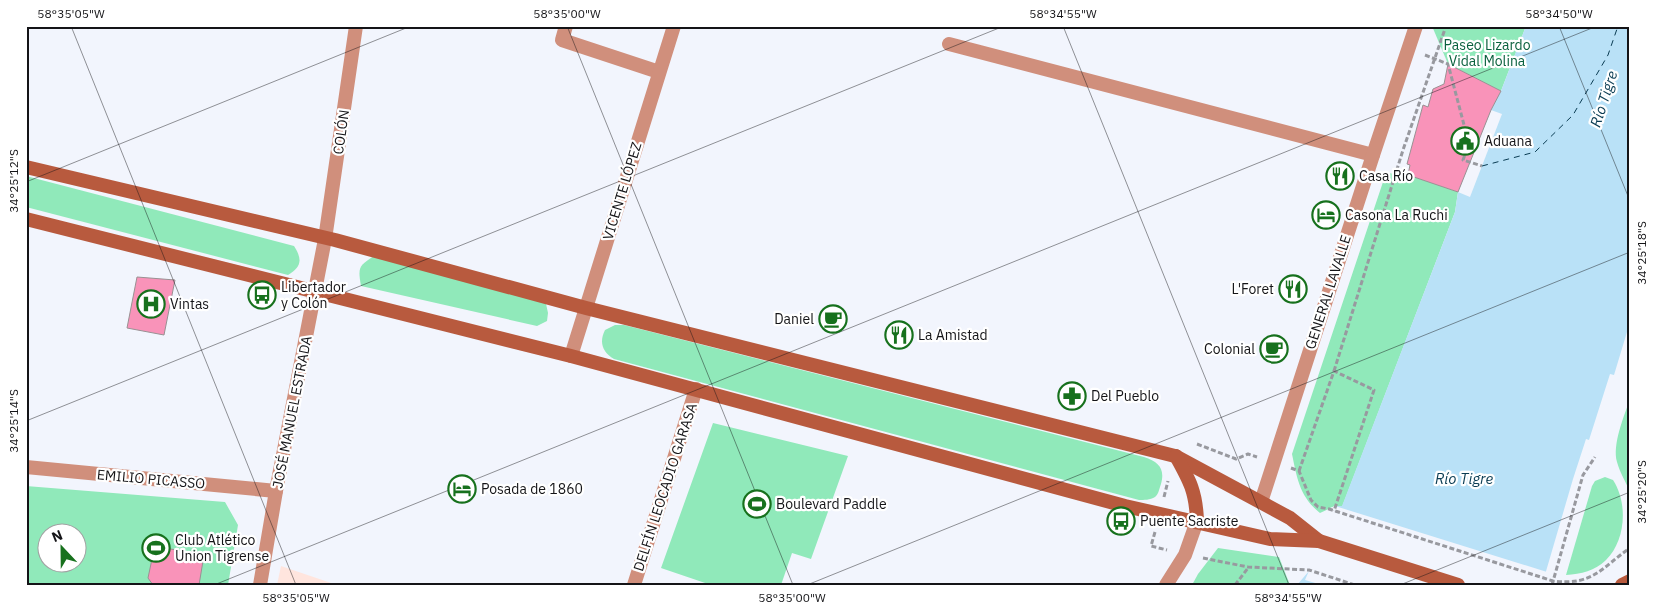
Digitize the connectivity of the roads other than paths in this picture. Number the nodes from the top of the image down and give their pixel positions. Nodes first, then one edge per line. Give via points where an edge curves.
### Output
1 (356, 26) edge
2 (566, 26) edge
3 (674, 26) edge
4 (1416, 26) edge
5 (949, 44) dead end
6 (659, 72) junction
7 (1373, 155) junction
8 (26, 167) edge
9 (26, 219) edge
10 (325, 239) junction
11 (315, 292) junction
12 (586, 308) junction
13 (570, 356) junction
14 (696, 389) junction
15 (1175, 456) junction
16 (26, 467) edge
17 (276, 491) junction
18 (1261, 502) junction
19 (1197, 521) junction
20 (1319, 541) junction
21 (1630, 583) edge
22 (260, 585) edge
23 (634, 585) edge
24 (1166, 585) edge
25 (1458, 585) edge
26 (1622, 585) edge

1 - 10 street, COLÓN
2 - 6 street via 562,40
3 - 6 street, VICENTE LÓPEZ
4 - 7 street, GENERAL LAVALLE
5 - 7 street
6 - 12 street, VICENTE LÓPEZ
7 - 18 street, GENERAL LAVALLE
8 - 10 main road
9 - 11 main road
10 - 11 street, JOSÉ MANUEL ESTRADA
10 - 12 main road
11 - 13 main road
11 - 17 street, JOSÉ MANUEL ESTRADA
12 - 13 street, VICENTE LÓPEZ
12 - 15 main road
13 - 14 main road
14 - 19 main road via 1159,514
14 - 23 street, DELFÍN LEOCADIO GARASA
15 - 18 main road
15 - 19 main road via 1191,484
16 - 17 street, EMILIO PICASSO
17 - 22 street, JOSÉ MANUEL ESTRADA
18 - 20 main road via 1290,518
19 - 20 main road via 1270,539
19 - 24 street via 1185,555
20 - 25 main road
21 - 26 main road

